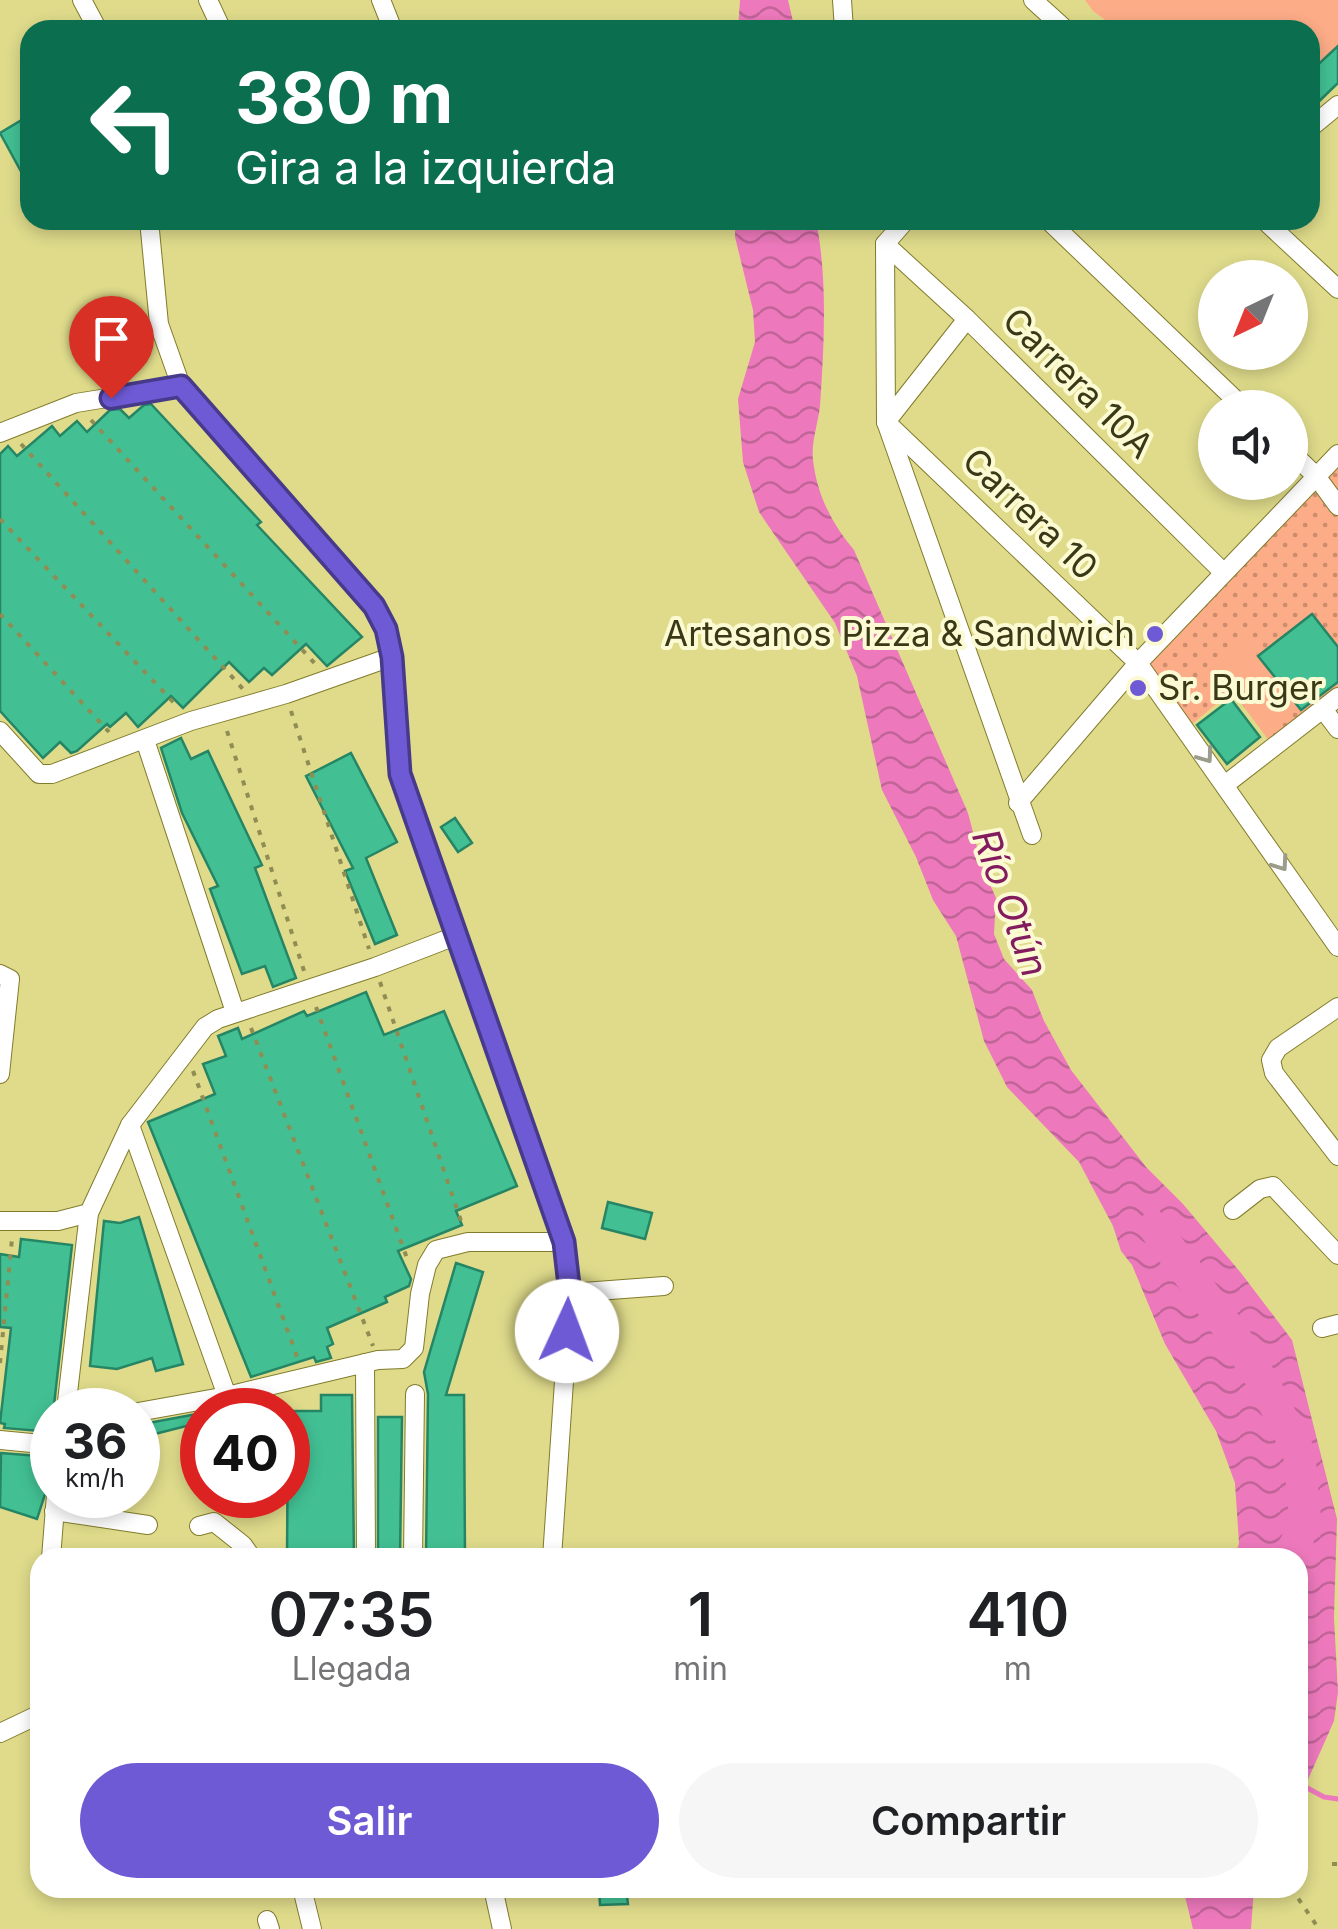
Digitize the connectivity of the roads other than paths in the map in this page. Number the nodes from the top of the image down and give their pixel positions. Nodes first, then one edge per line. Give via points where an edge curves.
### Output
1 (1033, 0) edge
2 (1055, 20) edge
3 (150, 230) edge
4 (897, 230) edge
5 (1058, 230) edge
6 (1275, 230) edge
7 (885, 244) junction
8 (1338, 289) edge
9 (967, 320) junction
10 (181, 386) junction
11 (1225, 390) edge
12 (886, 422) junction
13 (4, 431) edge
14 (1338, 454) edge
15 (1308, 468) edge
16 (1316, 476) junction
17 (1338, 506) edge
18 (1223, 572) junction
19 (392, 657) junction
20 (1138, 663) junction
21 (1330, 703) edge
22 (1338, 728) edge
23 (0, 732) edge
24 (145, 740) junction
25 (1226, 784) junction
26 (1018, 803) junction
27 (1032, 836) dead end
28 (458, 935) junction
29 (1338, 946) edge
30 (0, 974) edge
31 (1338, 1007) edge
32 (239, 1011) junction
33 (0, 1074) edge
34 (130, 1126) junction
35 (1338, 1156) edge
36 (1234, 1210) dead end
37 (89, 1213) junction
38 (7, 1221) edge
39 (564, 1242) junction
40 (1338, 1255) edge
41 (664, 1286) dead end
42 (570, 1294) junction
43 (371, 1361) junction
44 (69, 1388) edge
45 (224, 1388) edge
46 (258, 1388) edge
47 (415, 1394) dead end
48 (0, 1440) edge
49 (30, 1443) edge
50 (54, 1518) edge
51 (118, 1518) edge
52 (148, 1525) dead end
53 (199, 1526) dead end
54 (52, 1548) edge
55 (245, 1548) edge
56 (366, 1548) edge
57 (413, 1548) edge
58 (553, 1548) edge
59 (30, 1719) edge
60 (0, 1733) edge
61 (304, 1898) edge
62 (495, 1898) edge
63 (312, 1929) edge
64 (502, 1929) edge

1 - 2 street
3 - 10 street via 159,324
4 - 7 street
5 - 11 street
6 - 8 street
7 - 9 street, Carrera 10A
7 - 12 street
9 - 12 street
9 - 18 street, Carrera 10A
10 - 13 street via 76,403
10 - 19 street via 374,606
12 - 20 street, Carrera 10
12 - 26 street
14 - 16 street
15 - 16 street
16 - 17 street
16 - 18 street
18 - 20 street
19 - 24 street
19 - 28 street via 400,774
20 -> 25 street, Carrera 10
20 - 26 street
21 - 22 street
21 - 25 street
23 - 24 street via 39,774
24 - 32 street
25 -> 29 street, Carrera 10
26 - 27 street
28 - 32 street
28 - 39 street
30 - 33 street via 10,979
31 - 35 street via 1278,1048 1271,1060
32 - 34 street via 206,1027
34 - 37 street
34 - 45 street
36 - 40 street via 1273,1186
37 - 38 street
37 - 44 street
39 - 42 street
39 - 43 street via 468,1242 436,1250 420,1294 414,1348 404,1358
41 - 42 street
42 - 58 street
43 - 46 street
43 - 56 street
47 - 57 street
48 - 49 street
50 - 54 street
51 - 52 street
53 - 55 street via 214,1522
59 - 60 street
61 - 63 street
62 - 64 street

